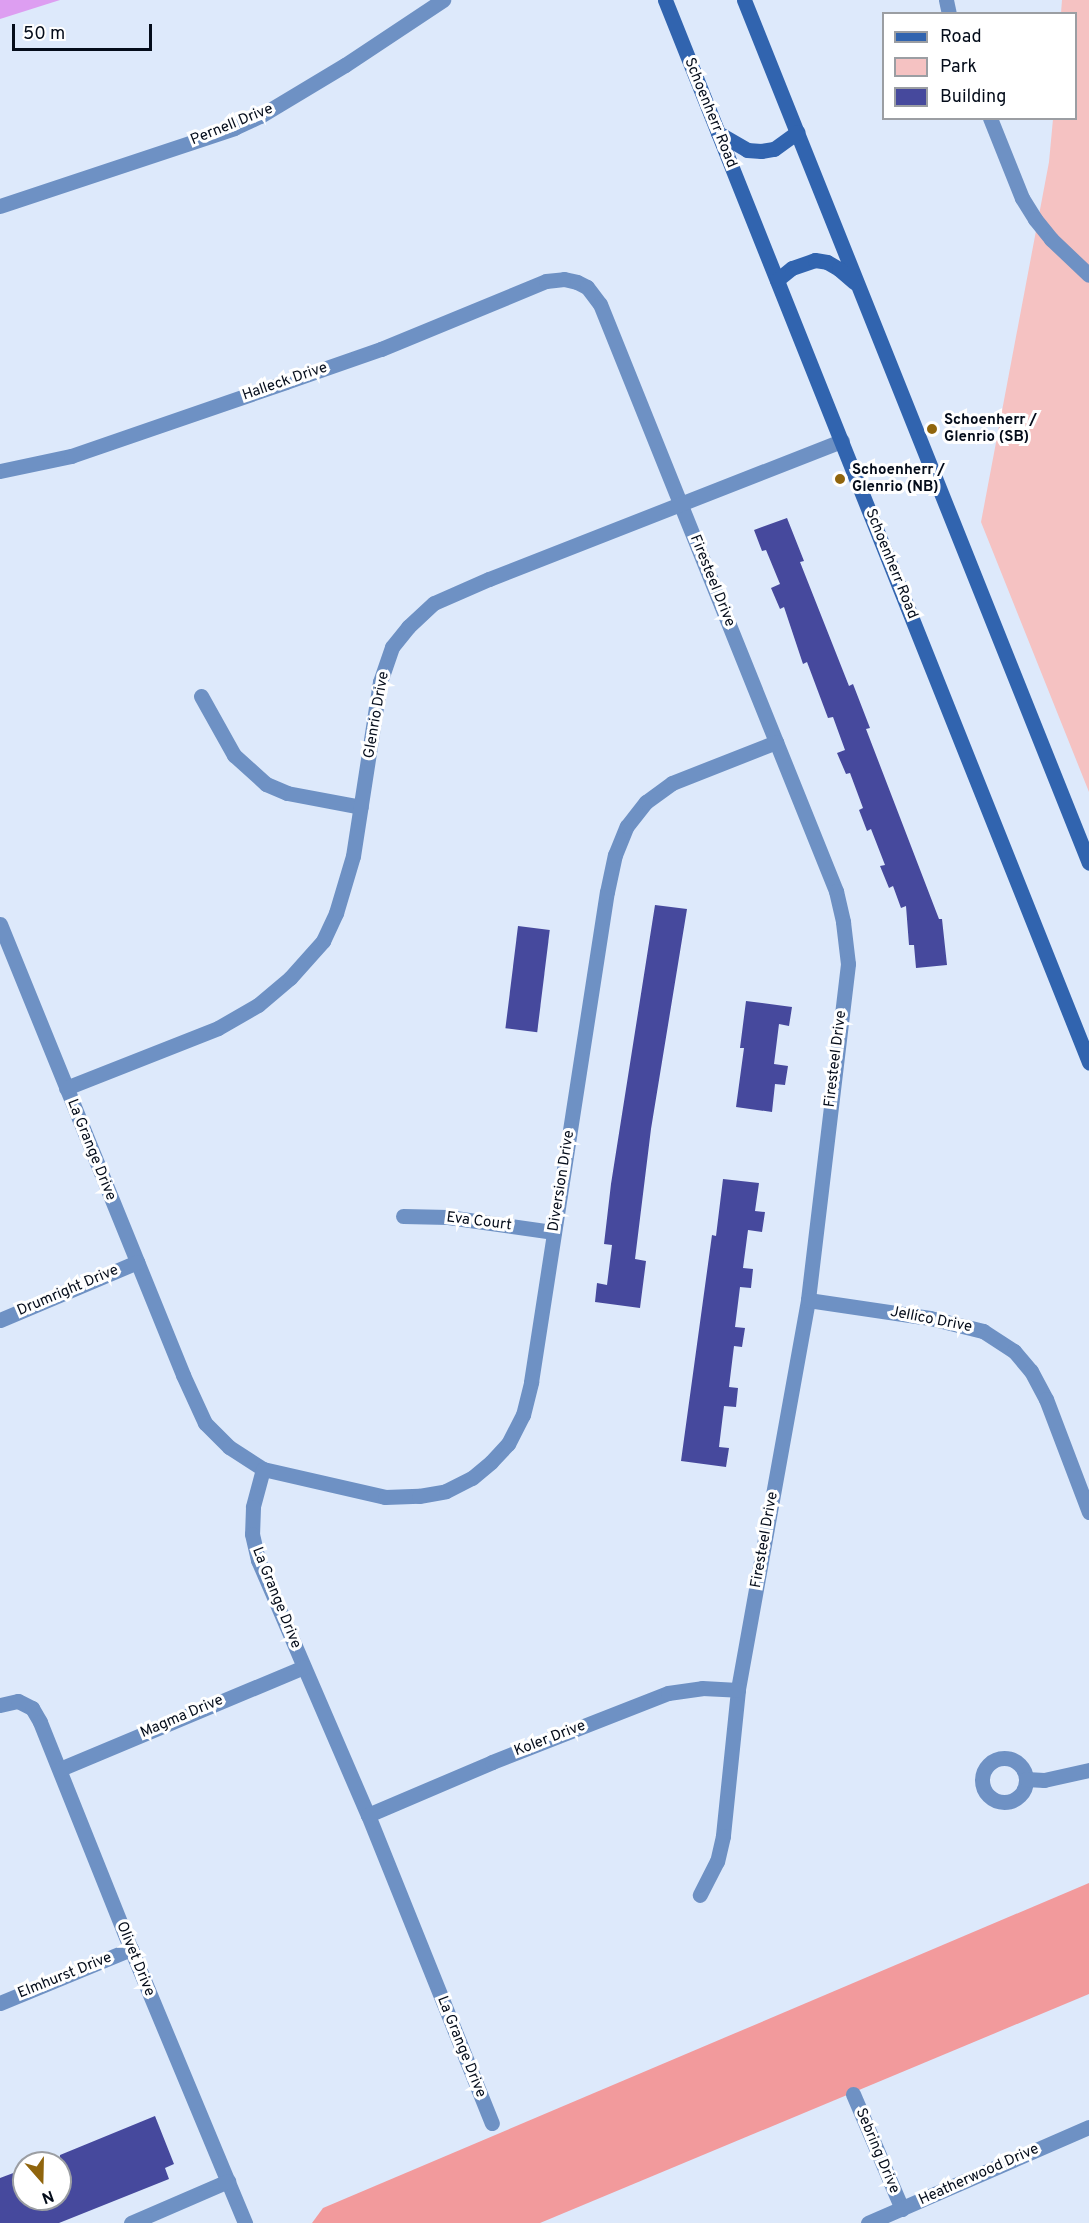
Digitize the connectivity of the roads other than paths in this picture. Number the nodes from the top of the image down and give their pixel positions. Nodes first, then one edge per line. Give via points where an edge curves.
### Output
1 (443, 0) edge
2 (665, 0) edge
3 (744, 0) edge
4 (991, 120) edge
5 (796, 132) junction
6 (718, 133) junction
7 (0, 206) edge
8 (1089, 274) edge
9 (564, 279) joint
10 (777, 280) junction
11 (857, 285) junction
12 (842, 441) junction
13 (0, 471) edge
14 (681, 504) junction
15 (201, 696) dead end
16 (776, 742) junction
17 (361, 807) junction
18 (1089, 863) edge
19 (0, 924) edge
20 (1089, 1062) edge
21 (66, 1088) junction
22 (403, 1216) dead end
23 (554, 1232) junction
24 (137, 1262) junction
25 (808, 1300) junction
26 (0, 1320) edge
27 (263, 1469) junction
28 (1089, 1512) edge
29 (304, 1667) junction
30 (738, 1690) junction
31 (0, 1705) edge
32 (60, 1769) junction
33 (1089, 1770) edge
34 (1026, 1779) dead end
35 (368, 1815) junction
36 (700, 1895) dead end
37 (130, 1949) junction
38 (0, 2003) edge
39 (853, 2094) dead end
40 (492, 2123) dead end
41 (1089, 2127) edge
42 (228, 2181) junction
43 (902, 2209) junction
44 (131, 2223) edge
45 (245, 2223) edge
46 (868, 2223) edge

1 - 7 street, Pernell Drive via 260,116
2 - 6 main road, Schoenherr Road
3 - 5 main road
4 - 8 street via 1022,198 1035,219 1051,240
5 - 6 main road via 785,143 761,151 747,150
5 - 11 main road
6 - 10 main road, Schoenherr Road
9 - 13 street, Halleck Drive via 528,288 381,349 145,431 70,456
9 - 14 street, Firesteel Drive via 587,287 600,304
10 - 11 main road via 798,265 815,260 839,269
10 - 12 main road, Schoenherr Road
11 - 18 main road
12 - 14 street, Glenrio Drive
12 - 20 main road, Schoenherr Road
14 - 16 street, Firesteel Drive
14 - 17 street, Glenrio Drive via 434,603 408,627 392,647 380,682
15 - 17 street via 234,755 266,784 304,797
16 - 23 street, Diversion Drive via 672,783 646,802 627,826 615,855 607,892
16 - 25 street, Firesteel Drive via 836,891 848,963
17 - 21 street, Glenrio Drive via 353,856 336,913 323,941 290,978 258,1005 218,1028
19 - 21 street, La Grange Drive
21 - 24 street, La Grange Drive
22 - 23 street, Eva Court via 448,1217
23 - 27 street, Diversion Drive via 523,1415 508,1444 472,1478 446,1491 385,1497
24 - 26 street, Drumright Drive
24 - 27 street, La Grange Drive via 206,1423 229,1447
25 - 28 street, Jellico Drive via 930,1318 983,1331 1014,1351 1046,1400
25 - 30 street, Firesteel Drive
27 - 29 street, La Grange Drive via 253,1507 252,1534 258,1560
29 - 32 street, Magma Drive
29 - 35 street, La Grange Drive
30 - 35 street, Koler Drive via 702,1688 669,1693
30 - 36 street, Firesteel Drive via 723,1836 717,1861
31 - 32 street, Olivet Drive via 18,1701 32,1708
32 - 37 street, Olivet Drive
33 - 34 street via 1044,1780
35 - 40 street, La Grange Drive
37 - 38 street, Elmhurst Drive
37 - 42 street, Olivet Drive
39 - 43 street, Sebring Drive
41 - 43 street, Heatherwood Drive
42 - 44 street
42 - 45 street, Olivet Drive
43 - 46 street, Heatherwood Drive

